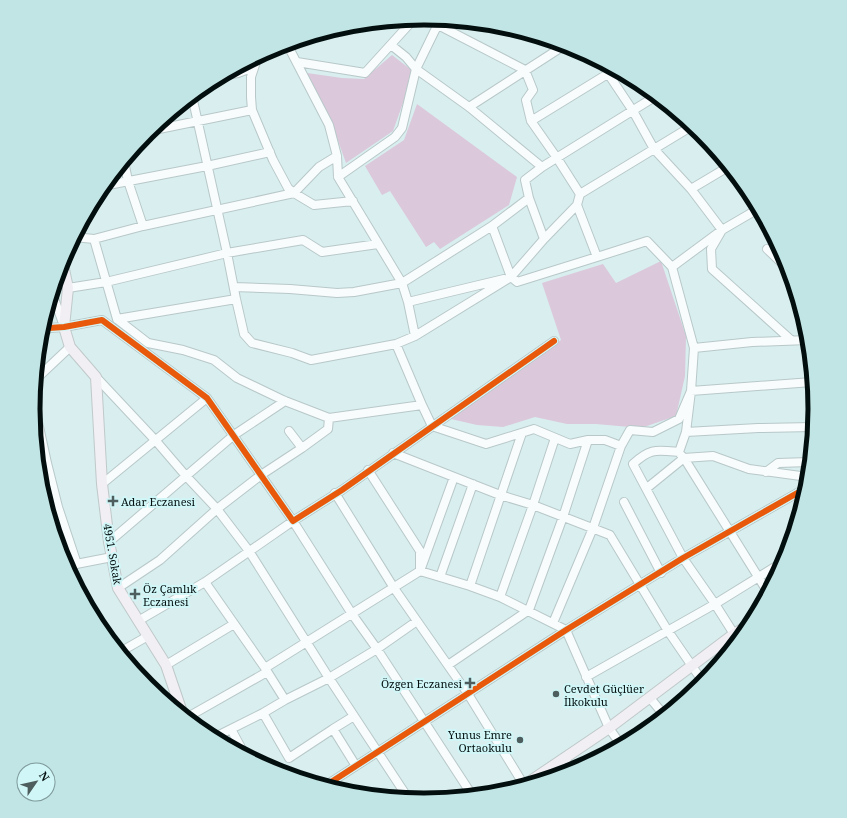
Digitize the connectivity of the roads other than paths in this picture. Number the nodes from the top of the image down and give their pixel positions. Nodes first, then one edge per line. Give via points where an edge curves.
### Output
1 (408, 26) edge
2 (437, 26) edge
3 (446, 26) edge
4 (391, 45) junction
5 (290, 49) edge
6 (558, 49) edge
7 (297, 62) junction
8 (254, 67) joint
9 (416, 69) junction
10 (526, 70) junction
11 (238, 73) edge
12 (610, 73) edge
13 (612, 74) edge
14 (650, 99) edge
15 (193, 102) edge
16 (469, 107) junction
17 (252, 110) junction
18 (632, 111) junction
19 (198, 121) junction
20 (532, 121) junction
21 (161, 129) edge
22 (687, 129) edge
23 (654, 148) junction
24 (270, 152) junction
25 (337, 156) junction
26 (557, 158) junction
27 (207, 166) junction
28 (542, 167) junction
29 (125, 168) edge
30 (724, 170) edge
31 (338, 177) junction
32 (128, 181) junction
33 (112, 184) edge
34 (691, 190) junction
35 (294, 193) junction
36 (580, 194) junction
37 (529, 198) junction
38 (353, 201) junction
39 (577, 205) junction
40 (218, 210) junction
41 (753, 213) edge
42 (143, 226) junction
43 (492, 226) junction
44 (722, 230) junction
45 (80, 238) edge
46 (94, 239) junction
47 (544, 239) junction
48 (378, 244) junction
49 (767, 249) dead end
50 (228, 253) junction
51 (597, 257) junction
52 (776, 258) edge
53 (672, 266) junction
54 (65, 273) edge
55 (511, 277) junction
56 (106, 282) junction
57 (402, 282) junction
58 (234, 287) junction
59 (68, 288) junction
60 (236, 299) junction
61 (55, 302) edge
62 (408, 302) junction
63 (117, 319) junction
64 (49, 325) edge
65 (64, 327) junction
66 (415, 336) junction
67 (791, 340) junction
68 (801, 340) edge
69 (554, 341) dead end
70 (396, 344) junction
71 (70, 347) junction
72 (694, 348) junction
73 (41, 374) edge
74 (96, 377) junction
75 (807, 382) edge
76 (692, 391) junction
77 (207, 398) junction
78 (285, 400) junction
79 (422, 405) junction
80 (329, 418) junction
81 (432, 426) junction
82 (807, 427) edge
83 (40, 429) edge
84 (289, 431) dead end
85 (686, 432) junction
86 (522, 433) junction
87 (234, 435) junction
88 (555, 438) junction
89 (588, 440) junction
90 (156, 441) junction
91 (621, 446) junction
92 (302, 448) junction
93 (393, 453) junction
94 (681, 455) junction
95 (803, 462) edge
96 (47, 463) junction
97 (44, 465) edge
98 (368, 470) junction
99 (766, 472) junction
100 (261, 475) junction
101 (186, 476) junction
102 (801, 476) edge
103 (454, 477) junction
104 (102, 484) junction
105 (473, 484) junction
106 (647, 488) junction
107 (798, 493) edge
108 (335, 494) junction
109 (500, 495) junction
110 (624, 502) dead end
111 (533, 505) junction
112 (58, 507) junction
113 (217, 509) junction
114 (54, 510) edge
115 (563, 517) junction
116 (293, 521) junction
117 (594, 528) junction
118 (731, 532) junction
119 (109, 542) junction
120 (249, 551) junction
121 (112, 557) junction
122 (683, 558) junction
123 (78, 564) junction
124 (73, 565) edge
125 (773, 568) edge
126 (420, 571) junction
127 (661, 573) junction
128 (759, 576) junction
129 (440, 577) junction
130 (205, 582) junction
131 (470, 586) junction
132 (640, 586) junction
133 (764, 586) edge
134 (118, 588) junction
135 (394, 588) junction
136 (500, 597) junction
137 (715, 604) junction
138 (529, 610) junction
139 (352, 614) junction
140 (138, 620) junction
141 (417, 621) junction
142 (553, 623) junction
143 (234, 624) junction
144 (566, 630) junction
145 (668, 631) junction
146 (734, 634) joint
147 (148, 636) junction
148 (307, 642) junction
149 (377, 648) junction
150 (124, 649) edge
151 (166, 665) junction
152 (448, 665) junction
153 (692, 666) junction
154 (266, 670) junction
155 (699, 676) edge
156 (329, 678) junction
157 (586, 678) junction
158 (468, 694) junction
159 (650, 698) junction
160 (285, 700) junction
161 (180, 706) edge
162 (661, 711) edge
163 (263, 713) junction
164 (191, 715) edge
165 (354, 716) junction
166 (424, 722) junction
167 (609, 728) junction
168 (231, 729) junction
169 (333, 729) junction
170 (220, 735) edge
171 (618, 740) edge
172 (240, 747) edge
173 (378, 752) junction
174 (564, 759) junction
175 (569, 765) edge
176 (356, 766) junction
177 (540, 775) edge
178 (522, 780) edge
179 (332, 782) edge
180 (469, 790) edge
181 (404, 792) edge

1 - 4 street
2 - 9 street
3 - 10 street
4 - 7 street via 365,73
4 - 9 street
5 - 7 street
6 - 10 street
7 - 25 street via 329,125
8 - 11 street
8 - 17 street via 250,86
9 - 16 street
9 - 31 street via 402,128 395,137
10 - 16 street
10 - 20 street via 533,90 526,100
12 - 20 street
13 - 18 street
14 - 18 street
15 - 19 street
16 - 28 street
17 - 19 street
17 - 24 street
18 - 23 street
18 - 26 street
19 - 21 street
19 - 27 street
20 - 26 street
22 - 23 street
23 - 34 street
23 - 36 street
24 - 27 street
24 - 35 street via 288,188
25 - 31 street
25 - 35 street via 319,167
26 - 28 street
26 - 36 street
27 - 32 street
27 - 40 street
28 - 37 street via 525,180
29 - 32 street
30 - 34 street
31 - 38 street
32 - 33 street
32 - 42 street
34 - 44 street
35 - 38 street via 314,204
35 - 40 street
36 - 39 street
37 - 43 street
37 - 47 street
38 - 48 street
39 - 47 street
39 - 51 street
40 - 42 street
40 - 50 street
41 - 44 street
42 - 46 street
43 - 55 street
43 - 57 street
44 - 53 street
44 - 67 street via 711,249 712,269
45 - 46 street
46 - 56 street
47 - 55 street
48 - 50 street via 322,252 303,240
48 - 57 street
49 - 52 street
50 - 56 street
50 - 58 street
51 - 53 street via 647,241
51 - 55 street via 517,282
53 - 72 street
54 - 59 main road
55 - 62 street
55 - 66 street
56 - 59 street
56 - 63 street
57 - 58 street via 338,293
57 - 62 street
58 - 60 street
59 - 65 main road
60 - 63 street
60 - 70 street via 244,334 252,343 311,360
61 - 65 street
62 - 66 street
63 - 78 street via 148,343 184,350 214,360 237,378
64 - 65 street
65 - 71 main road
65 - 77 street via 102,320
66 - 70 street
67 - 68 street
67 - 72 street
69 - 81 street
70 - 79 street
71 - 73 street
71 - 74 main road
72 - 76 street
74 - 90 street
74 - 104 main road, 4951. Sokak
75 - 76 street
76 - 85 street
76 - 91 street via 679,419 653,432 630,430
77 - 87 street
77 - 90 street
78 - 80 street
78 - 87 street
79 - 80 street
79 - 81 street
80 - 92 street via 328,429
81 - 86 street via 486,444
81 - 93 street
82 - 85 street
83 - 96 street
84 - 92 street
85 - 94 street
86 - 88 street via 534,429
86 - 109 street
87 - 100 street
87 - 101 street
88 - 89 street via 570,444
88 - 111 street
89 - 91 street via 604,440
89 - 115 street
90 - 101 street
90 - 104 street
91 - 117 street
92 - 100 street
93 - 98 street
93 - 103 street
94 - 99 street via 713,456 749,469
94 - 106 street
94 - 106 street via 659,450 644,453 633,464
94 - 118 street
95 - 99 street via 778,464
96 - 97 street
96 - 112 street
98 - 108 street
98 - 126 street via 420,551
99 - 102 street
100 - 113 street
100 - 116 street
101 - 113 street
101 - 119 street
103 - 105 street
103 - 126 street
104 - 119 main road, 4951. Sokak
105 - 109 street
105 - 129 street
106 - 122 street
107 - 118 street
108 - 116 street
108 - 135 street
109 - 111 street
109 - 131 street
110 - 127 street
111 - 115 street
111 - 136 street
112 - 114 street
112 - 123 street
113 - 120 street
113 - 134 street via 160,560
115 - 117 street
115 - 138 street
116 - 120 street
116 - 139 street
117 - 132 street via 610,535
117 - 142 street
118 - 122 street
118 - 128 street
119 - 121 main road, 4951. Sokak
120 - 130 street
120 - 148 street
121 - 123 street
121 - 134 main road, 4951. Sokak
122 - 127 street
122 - 137 street
123 - 124 street
125 - 128 street
126 - 129 street
126 - 135 street
127 - 132 street
128 - 133 street
128 - 137 street
129 - 131 street
130 - 140 street
130 - 143 street
131 - 136 street
132 - 144 street
132 - 145 street
134 - 140 main road, 4951. Sokak
135 - 139 street
135 - 141 street
136 - 138 street
137 - 145 street
137 - 146 street
138 - 142 street
138 - 152 street
139 - 148 street
139 - 149 street
140 - 147 main road, 4951. Sokak
141 - 149 street
141 - 152 street
142 - 144 street
143 - 151 street
143 - 154 street
144 - 157 street
144 - 158 street
145 - 153 street
145 - 157 street
146 - 153 main road
147 - 150 street
147 - 151 main road, 4951. Sokak
148 - 154 street
148 - 156 street
149 - 156 street
149 - 166 street
151 - 161 main road, 4951. Sokak
152 - 158 street
153 - 155 street
153 - 159 main road
154 - 160 street
154 - 164 street
156 - 160 street
156 - 165 street
157 - 167 street
158 - 166 street
158 - 178 street
159 - 162 street
159 - 167 main road
160 - 163 street
163 - 168 street
163 - 169 street via 288,758
165 - 169 street
165 - 173 street
166 - 173 street
166 - 180 street
167 - 171 street
167 - 174 main road
168 - 170 street
168 - 172 street
169 - 176 street
173 - 176 street
173 - 181 street
174 - 175 street
174 - 177 main road
176 - 179 street

